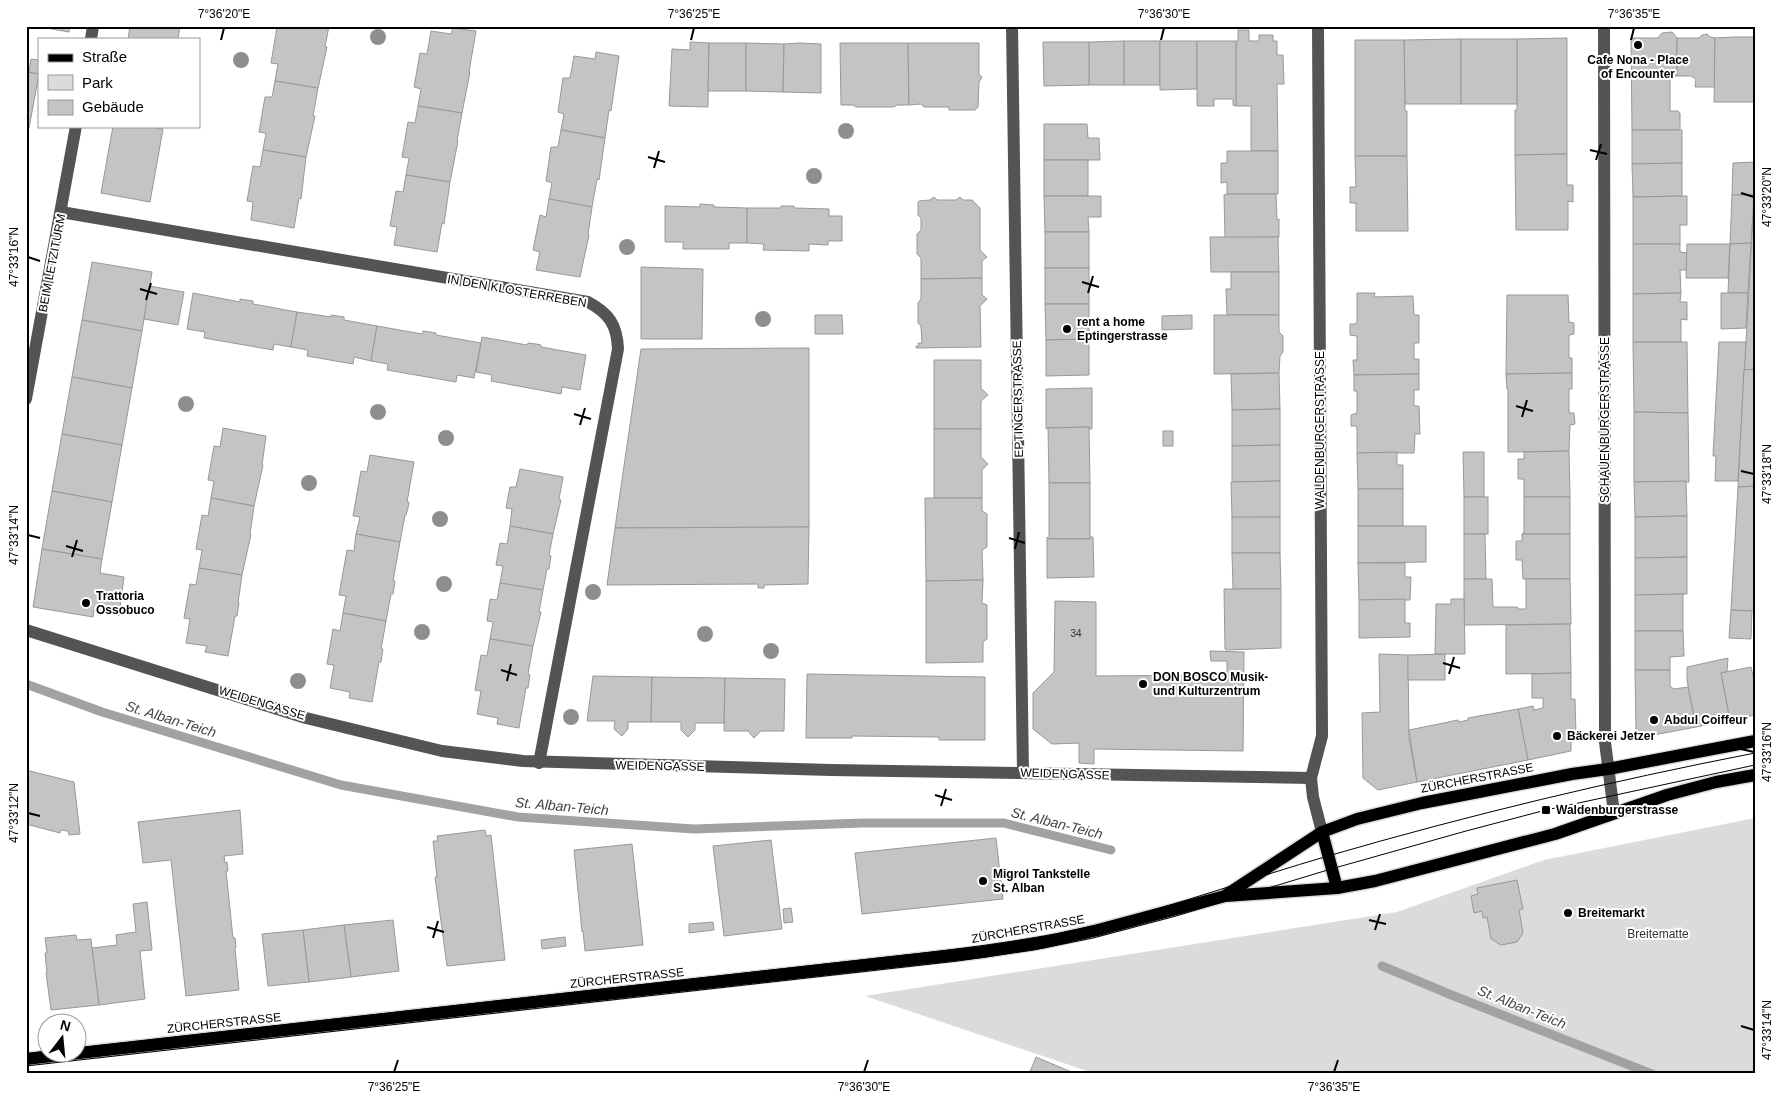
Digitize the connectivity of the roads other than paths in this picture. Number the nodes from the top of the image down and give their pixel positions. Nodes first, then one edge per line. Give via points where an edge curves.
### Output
1 (1012, 26) edge
2 (1318, 26) edge
3 (1604, 26) edge
4 (76, 128) edge
5 (61, 212) junction
6 (26, 399) edge
7 (26, 630) edge
8 (1755, 741) edge
9 (539, 763) junction
10 (1608, 769) junction
11 (1023, 772) junction
12 (1755, 775) edge
13 (1311, 778) junction
14 (1614, 813) junction
15 (1322, 832) junction
16 (1337, 888) junction
17 (1225, 896) junction
18 (26, 1059) edge

1 - 11 street, EPTINGERSTRASSE
2 - 13 street, WALDENBURGERSTRASSE via 1322,736
3 - 10 street, SCHAUENBURGERSTRASSE via 1605,742
4 - 5 street, BEIM LETZITURM
5 - 6 street, BEIM LETZITURM
5 - 9 street, IN DEN KLOSTERREBEN via 588,302 601,309 615,329 618,349
7 - 9 street, WEIDENGASSE via 306,718 442,750
8 - 10 main road, ZÜRCHERSTRASSE
9 - 11 street, WEIDENGASSE
10 - 14 street, SCHAUENBURGERSTRASSE
10 - 15 main road, ZÜRCHERSTRASSE via 1422,803
11 - 13 street, WEIDENGASSE
12 - 14 main road, ZÜRCHERSTRASSE via 1667,795
13 - 15 street, WALDENBURGERSTRASSE
14 - 16 main road, ZÜRCHERSTRASSE via 1555,834
15 - 16 main road
15 - 17 main road, ZÜRCHERSTRASSE
16 - 17 main road, ZÜRCHERSTRASSE
17 - 18 main road, ZÜRCHERSTRASSE via 1098,930 982,952

